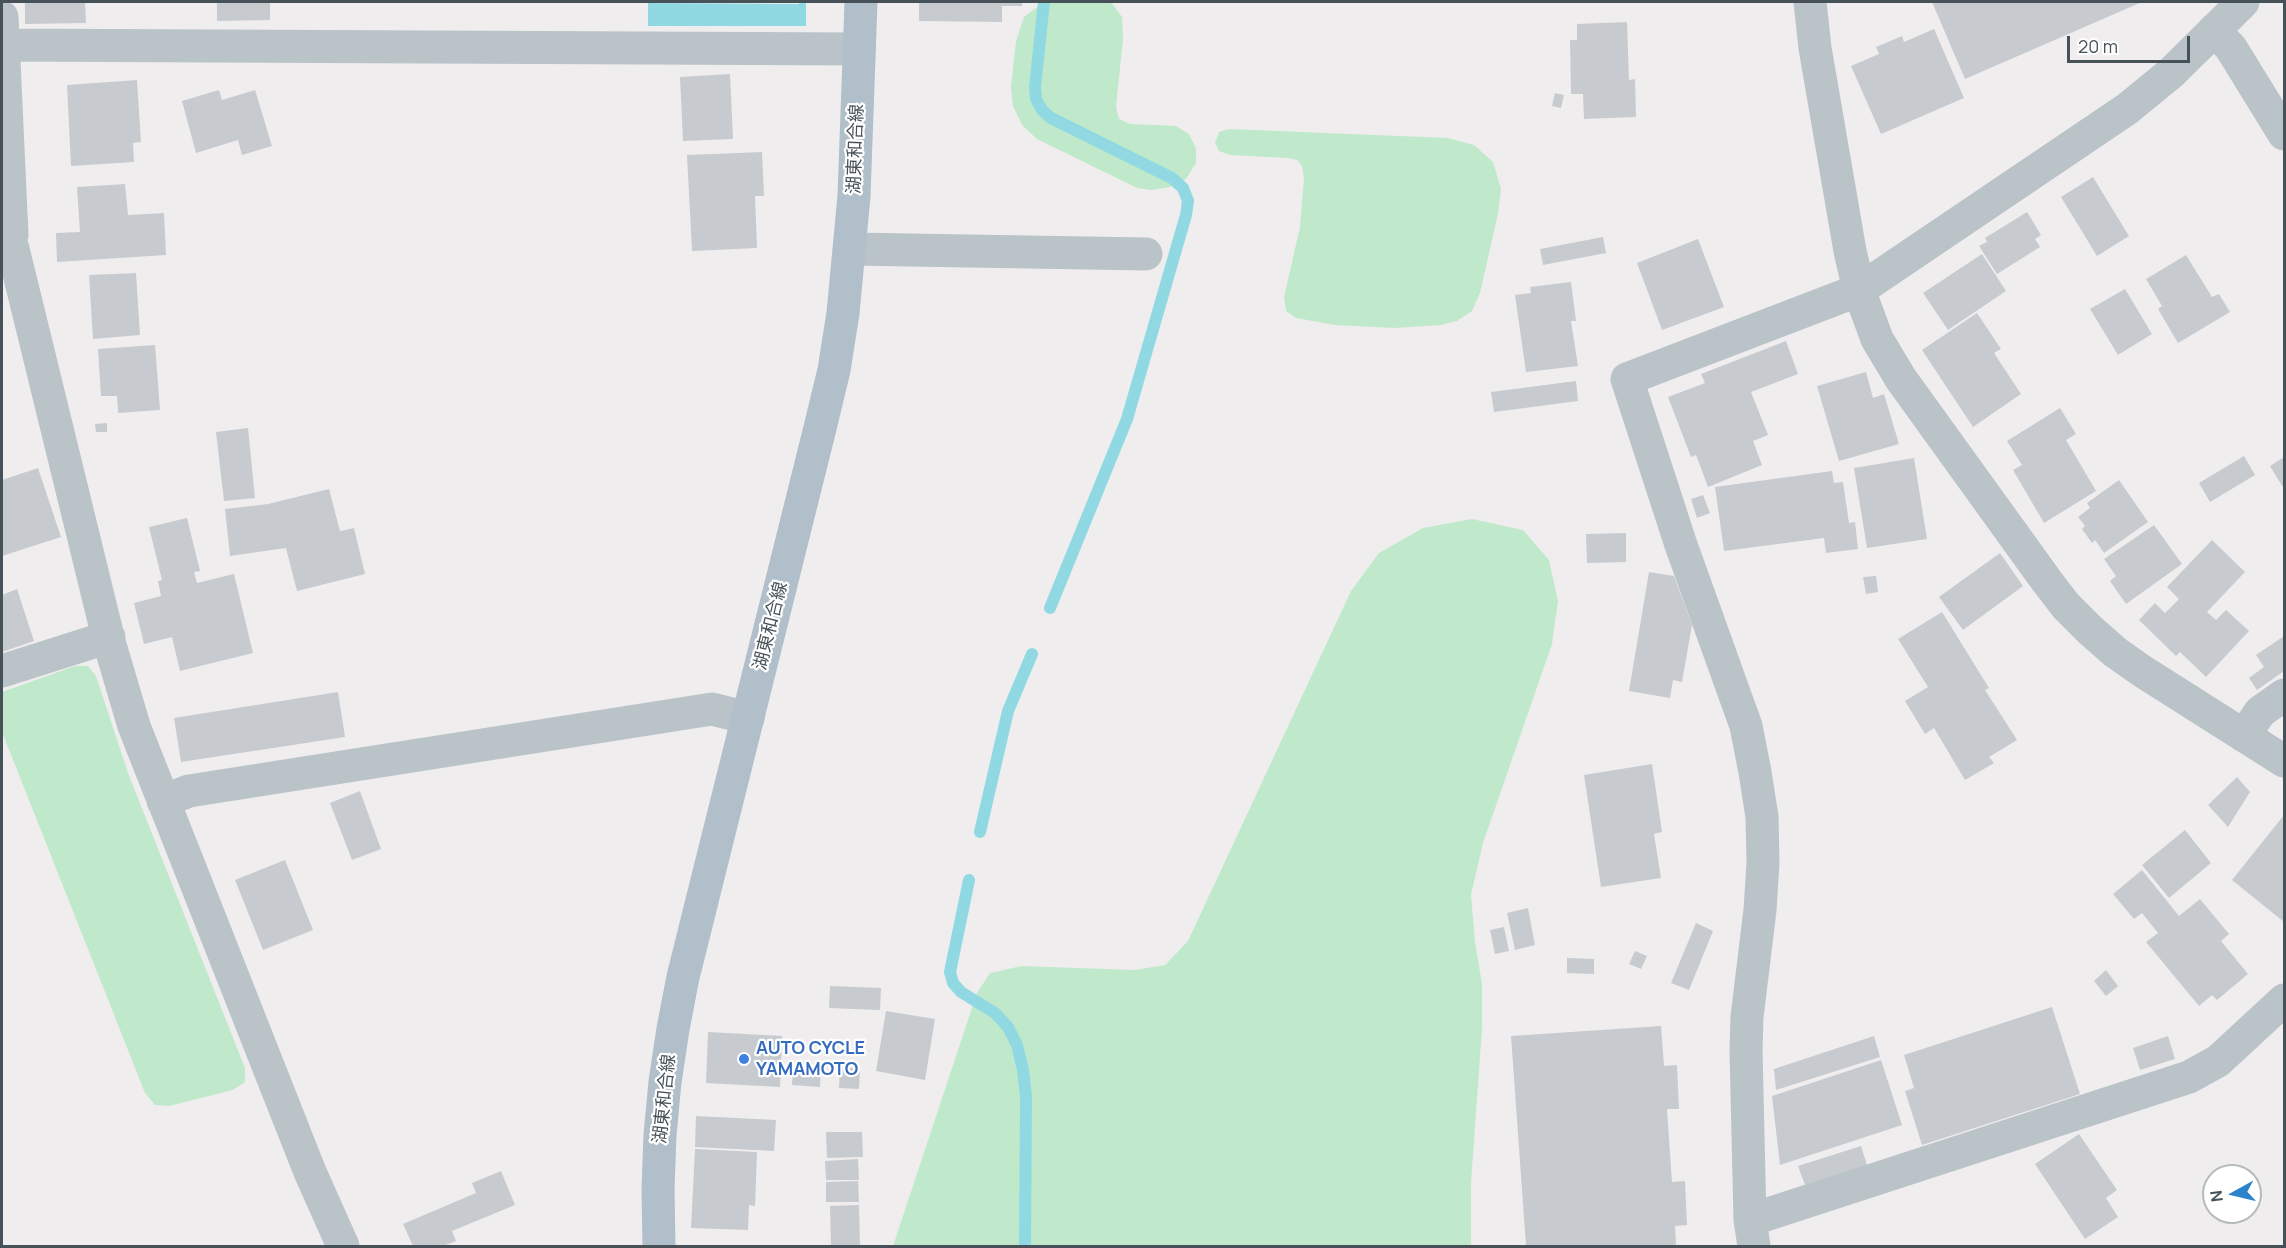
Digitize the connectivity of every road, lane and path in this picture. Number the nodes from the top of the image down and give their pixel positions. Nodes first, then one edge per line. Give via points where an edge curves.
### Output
1 (861, 2) edge
2 (1810, 2) edge
3 (2243, 2) edge
4 (2214, 30) junction
5 (2, 35) edge
6 (859, 49) junction
7 (2284, 134) edge
8 (2, 212) edge
9 (13, 249) junction
10 (851, 249) junction
11 (1146, 254) dead end
12 (1859, 290) junction
13 (109, 637) junction
14 (2, 671) edge
15 (2284, 695) edge
16 (748, 718) junction
17 (2244, 736) junction
18 (2284, 761) edge
19 (163, 801) junction
20 (2284, 1000) edge
21 (1752, 1233) edge
22 (343, 1246) edge
23 (659, 1246) edge

1 - 6 main road, 湖東和合線
2 - 12 street
3 - 4 street
4 - 7 street via 2231,48
4 - 12 street via 2127,110
5 - 6 street
5 - 9 street
6 - 10 main road, 湖東和合線
8 - 9 street
9 - 13 street
10 - 11 street
10 - 16 main road, 湖東和合線 via 834,370
12 - 17 street via 1877,339 1901,379 2066,606 2115,652
12 - 21 street via 1627,379 1746,726 1762,817 1760,910 1747,1017
13 - 14 street
13 - 19 street via 134,726
15 - 17 street via 2260,712
16 - 19 street via 712,709 189,791
16 - 23 main road, 湖東和合線 via 673,1029 660,1135
17 - 18 street
19 - 22 street
20 - 21 street via 2218,1061 2189,1077

